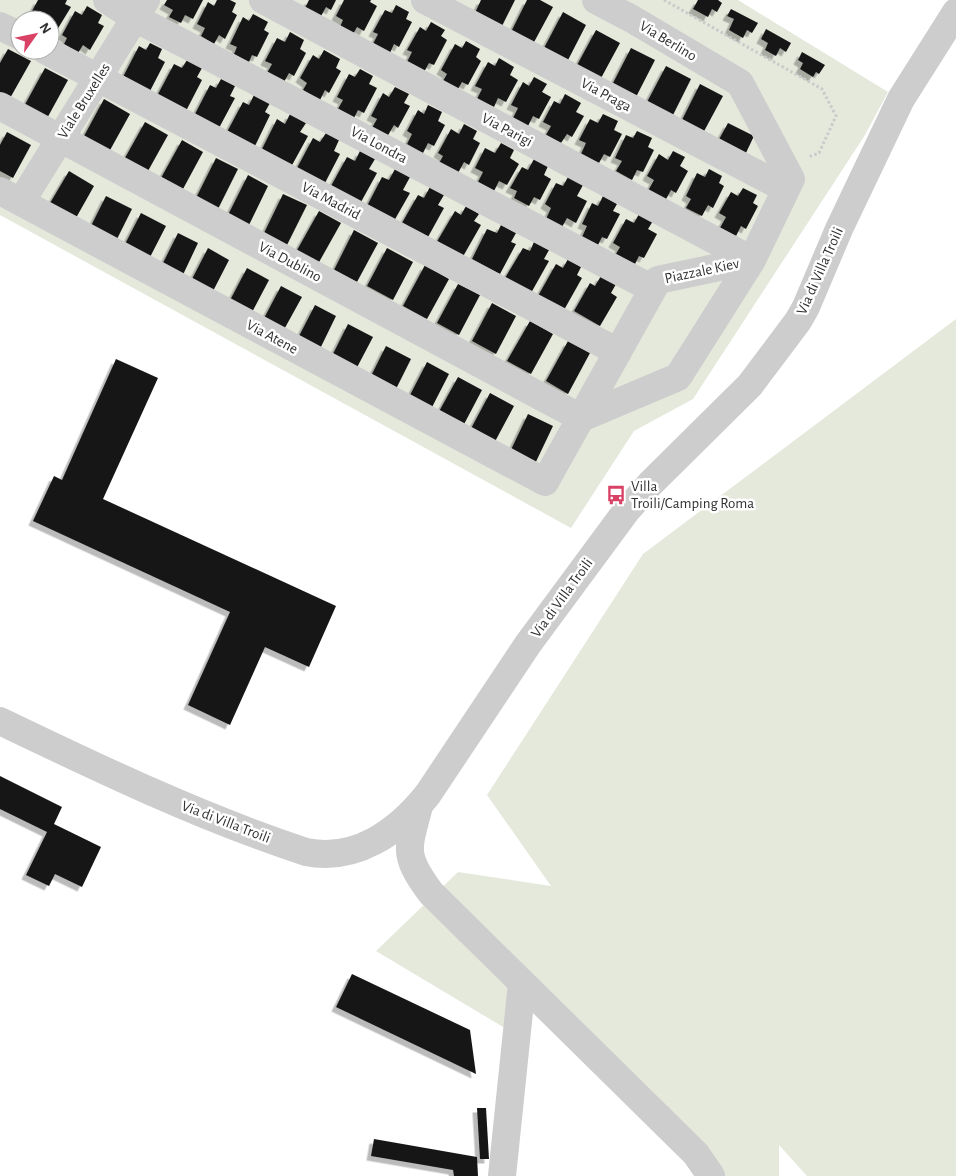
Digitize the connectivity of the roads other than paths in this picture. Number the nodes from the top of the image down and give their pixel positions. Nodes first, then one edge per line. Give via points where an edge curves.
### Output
1 (106, 0) edge
2 (263, 0) edge
3 (425, 0) edge
4 (596, 0) edge
5 (951, 0) edge
6 (956, 3) edge
7 (141, 9) edge
8 (956, 12) edge
9 (60, 58) edge
10 (98, 79) junction
11 (0, 106) edge
12 (61, 139) junction
13 (785, 177) junction
14 (10, 197) edge
15 (752, 260) junction
16 (653, 289) junction
17 (618, 352) junction
18 (581, 418) junction
19 (0, 721) edge
20 (419, 806) junction
21 (522, 983) junction
22 (502, 1176) edge
23 (711, 1176) edge

1 - 7 street, Via Londra
2 - 15 street, Via Parigi
3 - 13 street, Via Praga
4 - 13 street, Via Berlino via 740,84
5 - 6 street
7 - 10 street, Viale Bruxelles
7 - 16 street, Via Londra
8 - 20 street, Via di Villa Troili via 902,99 798,321 750,385 627,510 528,644
9 - 10 street, Via Madrid
10 - 12 street, Viale Bruxelles
10 - 17 street, Via Madrid
11 - 12 street, Via Dublino
12 - 14 street, Viale Bruxelles
12 - 18 street, Via Dublino
13 - 15 street
14 - 18 street, Via Atene via 545,482
15 - 16 street, Piazzale Kiev via 658,280
15 - 18 street, Piazzale Kiev via 678,377
16 - 17 street, Piazzale Kiev
17 - 18 street, Piazzale Kiev
19 - 20 street, Via di Villa Troili via 201,813 321,854 346,852 373,842
20 - 21 street via 408,846 414,868 431,893
21 - 22 street
21 - 23 street via 696,1154

